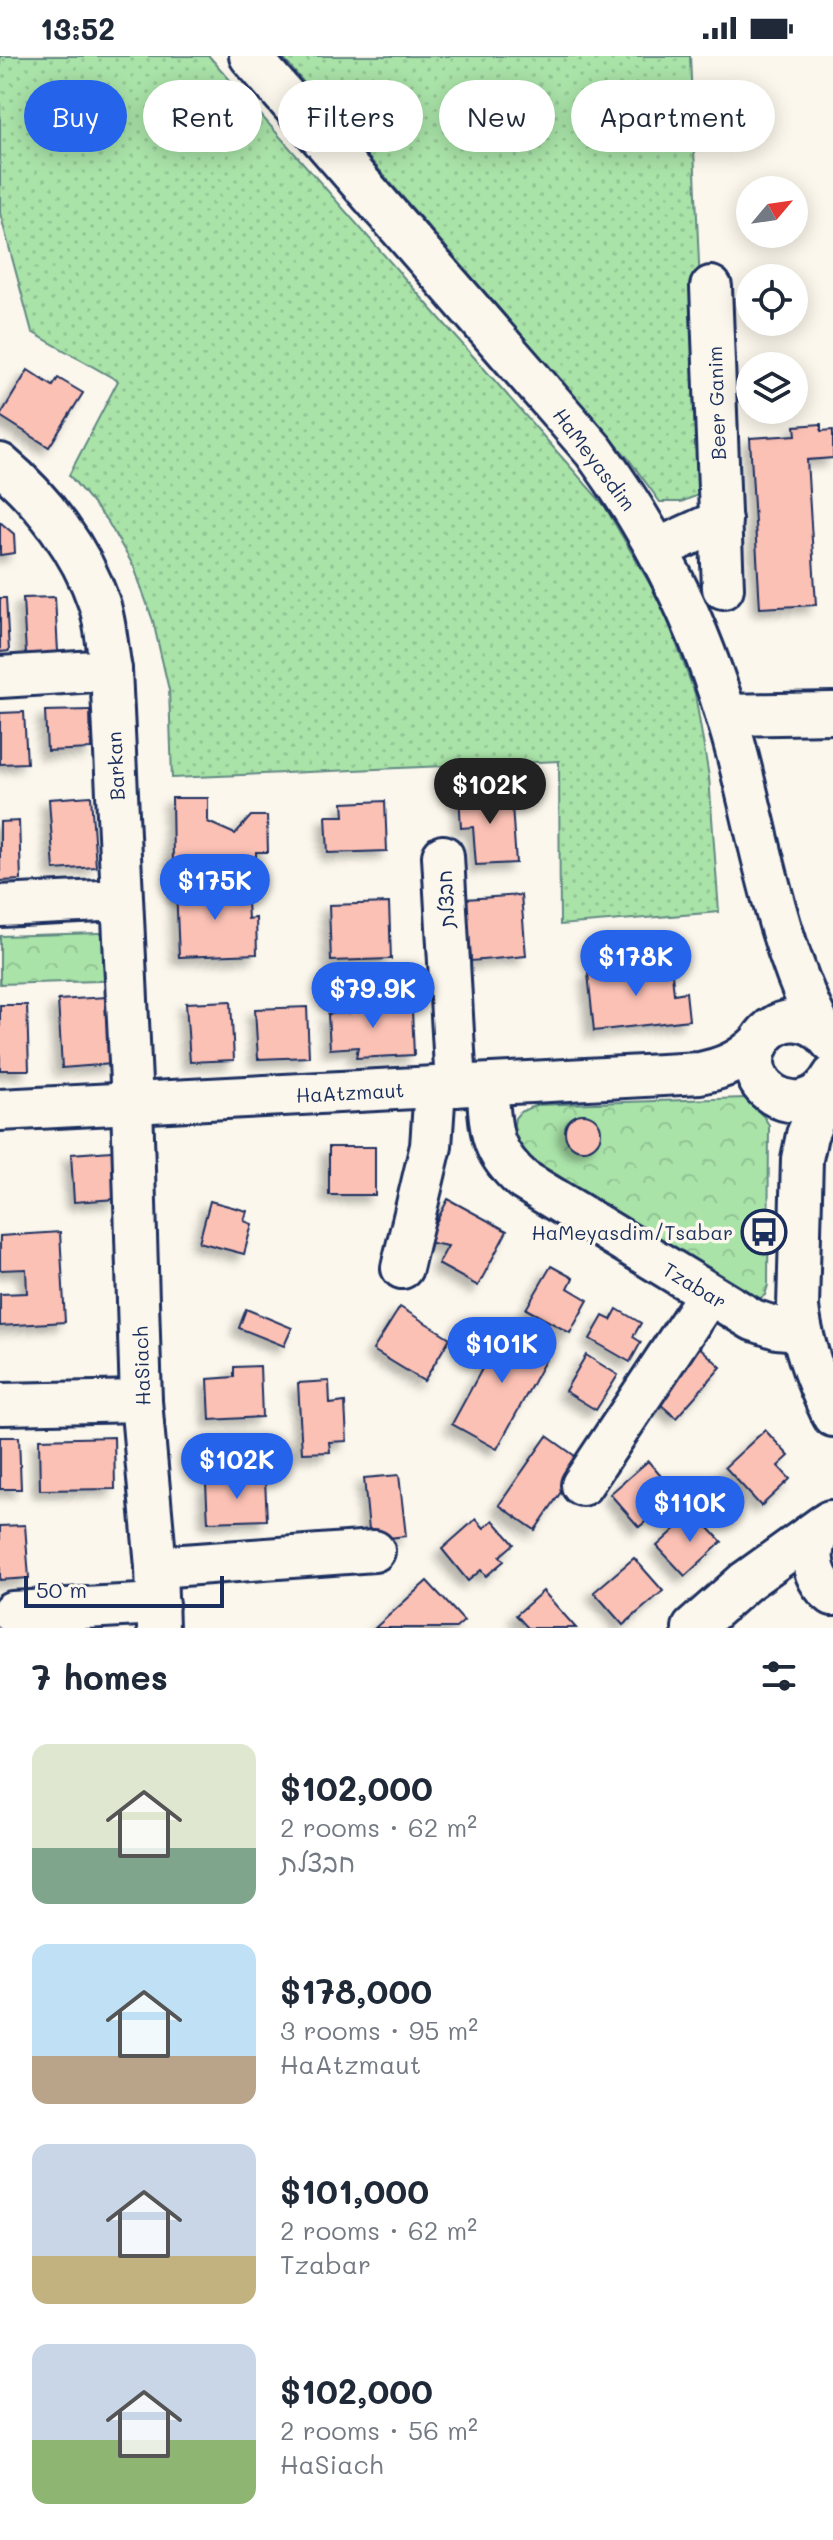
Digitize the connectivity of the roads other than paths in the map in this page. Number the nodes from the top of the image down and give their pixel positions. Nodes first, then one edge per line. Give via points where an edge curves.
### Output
1 (250, 56) edge
2 (711, 287) dead end
3 (0, 464) edge
4 (721, 520) junction
5 (658, 549) junction
6 (723, 588) dead end
7 (111, 670) junction
8 (0, 677) edge
9 (833, 713) edge
10 (726, 715) junction
11 (443, 856) dead end
12 (121, 900) junction
13 (0, 906) edge
14 (786, 947) junction
15 (766, 1035) junction
16 (830, 1054) edge
17 (700, 1073) junction
18 (459, 1086) junction
19 (772, 1093) junction
20 (132, 1103) junction
21 (0, 1110) edge
22 (802, 1159) junction
23 (402, 1268) dead end
24 (709, 1294) junction
25 (814, 1344) edge
26 (141, 1401) junction
27 (2, 1404) edge
28 (833, 1416) edge
29 (582, 1485) dead end
30 (829, 1522) edge
31 (374, 1551) dead end
32 (745, 1582) junction
33 (828, 1591) edge
34 (157, 1600) edge
35 (12, 1612) dead end
36 (693, 1628) edge

1 - 5 street, HaMeyasdim via 594,451
2 - 4 street, Beer Ganim
3 - 7 street, Barkan via 75,549 100,604
4 - 5 street
4 - 6 street, Beer Ganim
5 - 10 street, HaMeyasdim via 699,634
7 - 8 street
7 - 12 street, Barkan
9 - 10 street
10 - 14 street, HaMeyasdim
11 - 18 street, חבצלת
12 - 13 street
12 - 20 street, Barkan
14 - 15 street, HaMeyasdim via 785,978
14 - 16 street, HaMeyasdim
15 - 16 street via 785,1022 809,1023
15 - 17 street, HaAtzmaut via 742,1060
15 - 19 street via 755,1067
16 - 19 street via 810,1100 798,1102
16 - 22 street
17 - 18 street, HaAtzmaut
17 - 19 street, HaAtzmaut via 753,1082
18 - 20 street, HaAtzmaut
18 - 23 street via 431,1146
18 - 24 street, Tzabar via 506,1165 523,1180
19 - 22 street via 790,1117
20 - 21 street, HaAtzmaut
20 - 26 street, HaSiach
22 - 25 street via 797,1286
24 - 25 street, Tzabar via 753,1320
24 - 29 street
25 - 28 street
26 - 27 street
26 - 34 street, HaSiach
30 - 32 street
30 - 33 street via 812,1551 813,1566
31 - 34 street
32 - 33 street via 780,1570 799,1572
32 - 36 street
34 - 35 street

